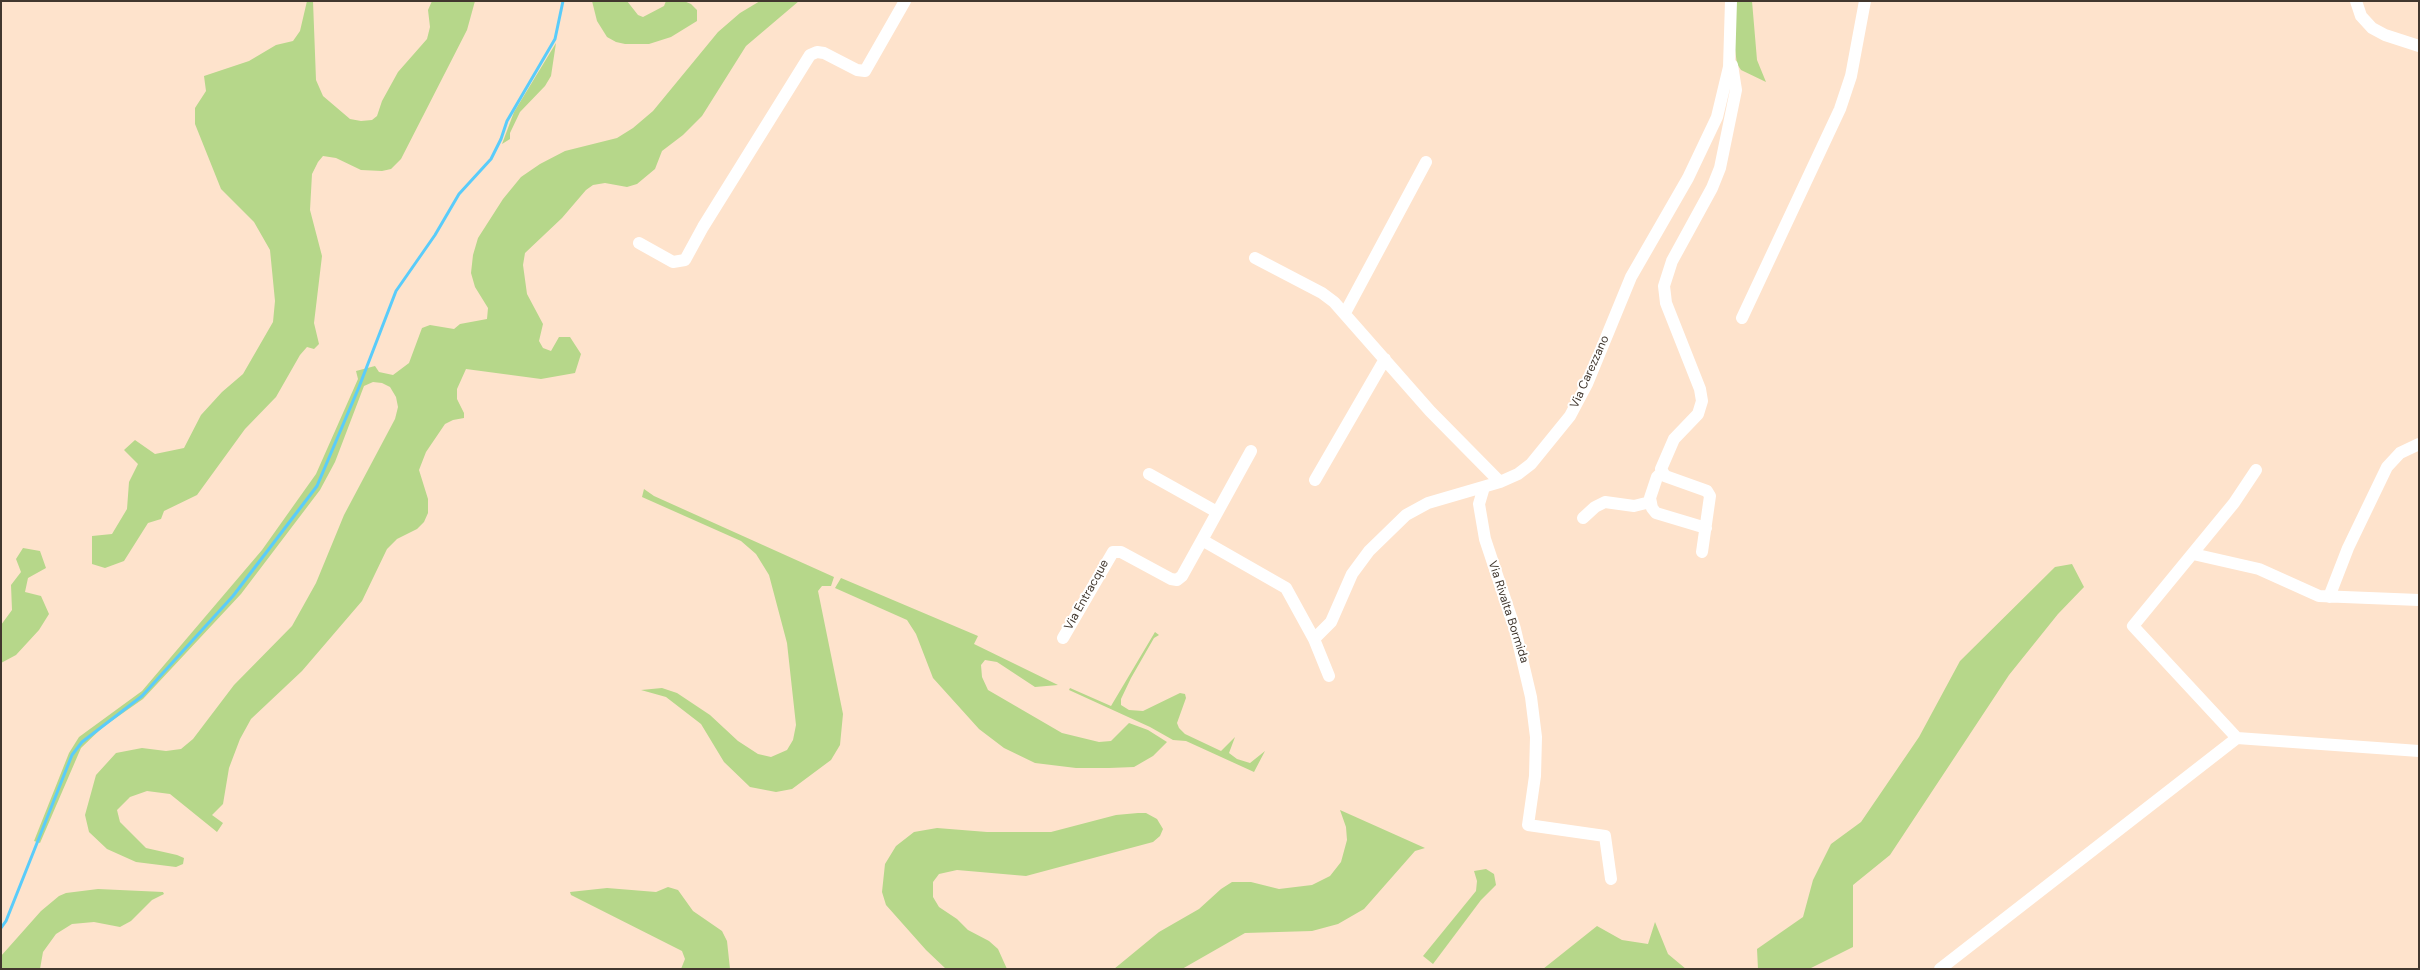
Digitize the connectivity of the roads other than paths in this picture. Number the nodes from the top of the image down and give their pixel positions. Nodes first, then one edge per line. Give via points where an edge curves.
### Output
1 (904, 1) edge
2 (1732, 1) edge
3 (1865, 1) edge
4 (2356, 1) edge
5 (2419, 46) edge
6 (1730, 60) junction
7 (1426, 162) dead end
8 (639, 243) dead end
9 (1255, 258) dead end
10 (1345, 313) junction
11 (1742, 318) dead end
12 (1384, 359) junction
13 (2419, 444) edge
14 (1251, 451) dead end
15 (2256, 470) dead end
16 (1662, 472) junction
17 (1149, 474) dead end
18 (1315, 480) dead end
19 (1500, 482) junction
20 (1484, 487) junction
21 (1650, 502) junction
22 (1217, 512) junction
23 (1583, 518) dead end
24 (1706, 528) junction
25 (1202, 540) junction
26 (1702, 552) dead end
27 (2193, 554) junction
28 (2330, 597) junction
29 (2419, 600) edge
30 (1063, 638) dead end
31 (1314, 639) junction
32 (1329, 676) dead end
33 (2237, 738) junction
34 (2419, 751) edge
35 (1612, 879) dead end
36 (1940, 969) edge

1 - 8 street via 864,71 824,53 810,55 685,260 673,262
2 - 6 street, Via Carezzano
3 - 11 street via 1851,76 1840,109
4 - 5 street via 2361,16 2372,28
6 - 16 street via 1736,90 1720,168 1672,262 1664,286 1666,303 1700,389 1702,406 1674,439
6 - 19 street, Via Carezzano via 1721,104 1704,147 1634,271 1579,401 1560,431 1530,464
7 - 10 street
9 - 10 street via 1322,293
10 - 12 street
12 - 18 street
12 - 19 street
13 - 28 street via 2400,453 2387,467 2348,548
14 - 22 street
15 - 27 street
16 - 21 street via 1657,477
16 - 24 street via 1707,491 1710,502
17 - 22 street
19 - 20 street, Via Carezzano
20 - 31 street, Via Carezzano via 1428,503 1406,515 1369,551 1352,574 1331,622
20 - 35 street, Via Rivalta Bormida via 1479,504 1485,539 1516,629 1531,697 1536,737 1528,826 1605,836
21 - 23 street via 1634,506 1605,502 1595,506
21 - 24 street via 1656,513
22 - 25 street
24 - 26 street
25 - 30 street, Via Entracque via 1177,580 1121,552 1113,552
25 - 31 street via 1284,586
27 - 28 street via 2259,569 2309,592
27 - 33 street via 2133,626
28 - 29 street
31 - 32 street
33 - 34 street
33 - 36 street

